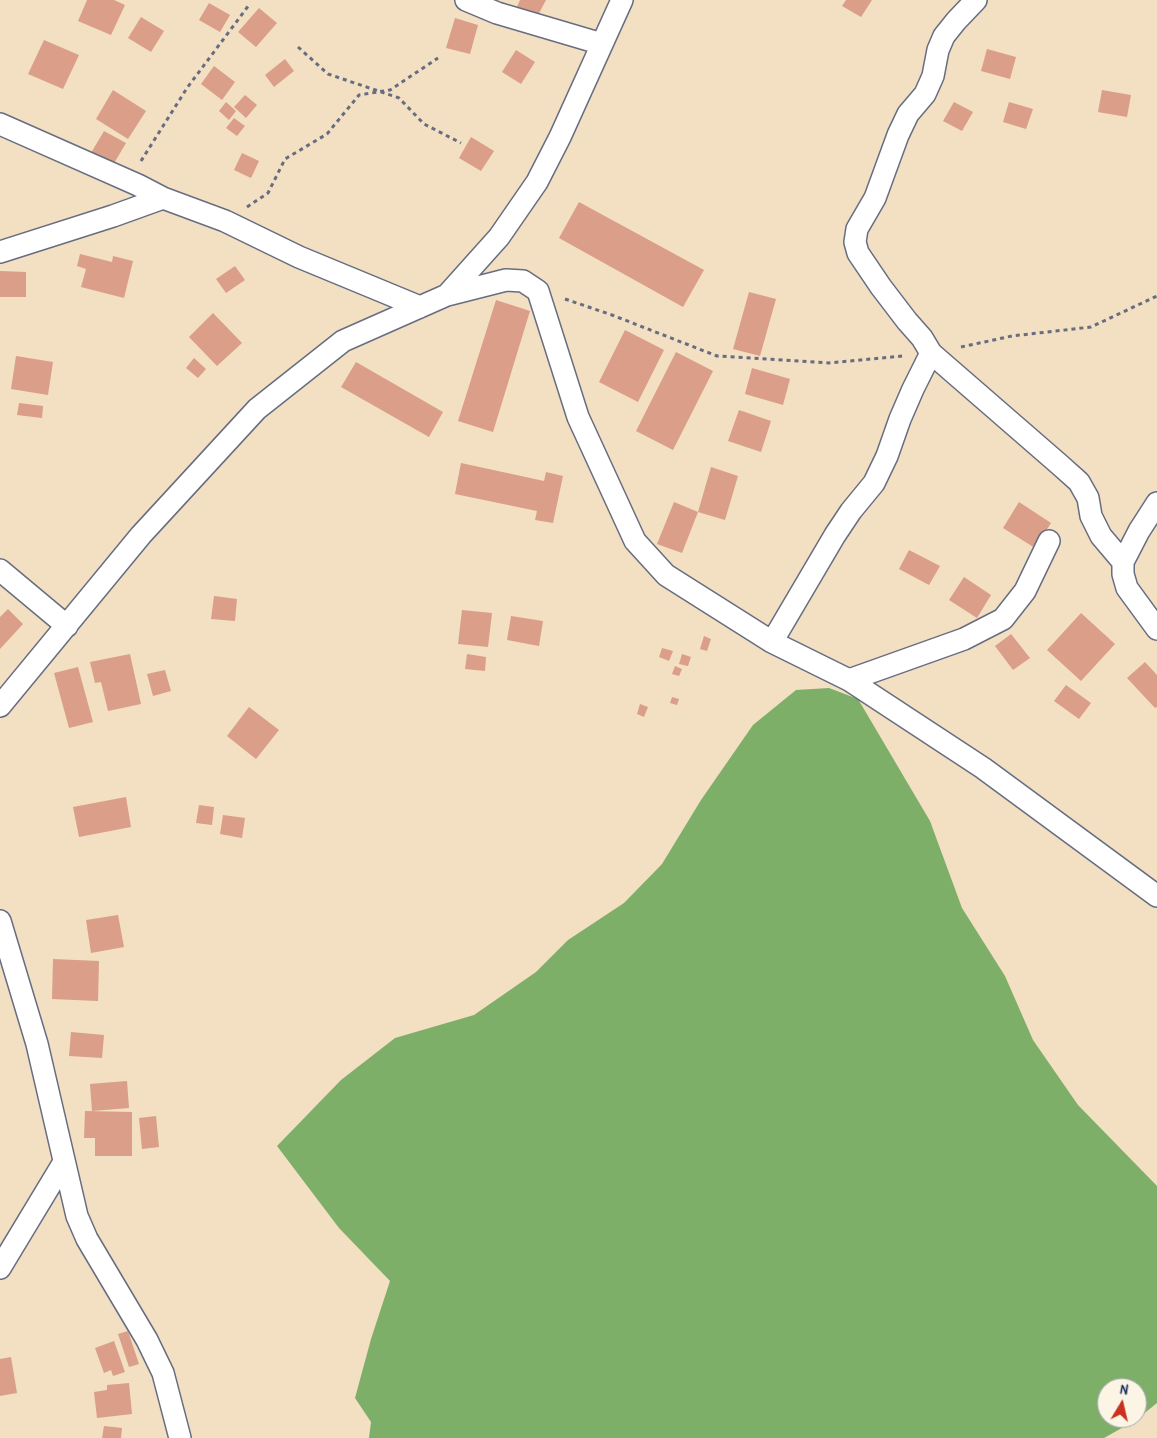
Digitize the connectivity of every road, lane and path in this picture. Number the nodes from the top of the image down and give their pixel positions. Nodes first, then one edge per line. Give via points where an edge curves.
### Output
1 (466, 0) edge
2 (622, 0) edge
3 (976, 0) edge
4 (249, 4) dead end
5 (602, 44) junction
6 (298, 46) dead end
7 (438, 58) dead end
8 (380, 92) junction
9 (0, 124) edge
10 (461, 142) dead end
11 (128, 181) junction
12 (163, 198) junction
13 (226, 221) junction
14 (0, 252) edge
15 (538, 290) junction
16 (447, 295) junction
17 (1157, 296) edge
18 (420, 307) junction
19 (931, 353) junction
20 (1157, 503) edge
21 (1049, 541) dead end
22 (1123, 562) junction
23 (0, 570) edge
24 (67, 626) junction
25 (1157, 629) edge
26 (772, 642) junction
27 (849, 680) junction
28 (0, 706) edge
29 (1157, 896) edge
30 (0, 921) edge
31 (64, 1162) junction
32 (0, 1268) edge
33 (180, 1438) edge

1 - 5 street via 497,13
2 - 5 street
3 - 19 street via 944,36 925,94 908,114 898,135 875,198 857,229 855,242 858,254
4 - 11 path via 187,88
5 - 16 street via 538,182 499,237
6 - 8 path via 328,74
7 - 8 path via 390,90
8 - 10 path via 398,98 424,124
8 - 13 path via 359,95 327,134 285,159 268,193
9 - 11 street
11 - 12 street
12 - 13 street
12 - 14 street
13 - 18 street via 299,257
15 - 16 street via 523,281 506,280
15 - 19 path via 717,356 830,363
15 - 26 street via 578,417 635,541 666,575
16 - 18 street
17 - 19 path via 1091,327 1012,336
18 - 24 street via 343,341 257,409 141,535
19 - 22 street via 1078,482 1088,498 1101,536
19 - 26 street via 874,483 851,510
20 - 22 street
21 - 27 street via 1025,591 1002,619 964,639
22 - 25 street via 1127,588
23 - 24 street
24 - 28 street
26 - 27 street
27 - 29 street via 983,768
30 - 31 street via 37,1044
31 - 32 street
31 - 33 street via 77,1216 87,1239 163,1373

